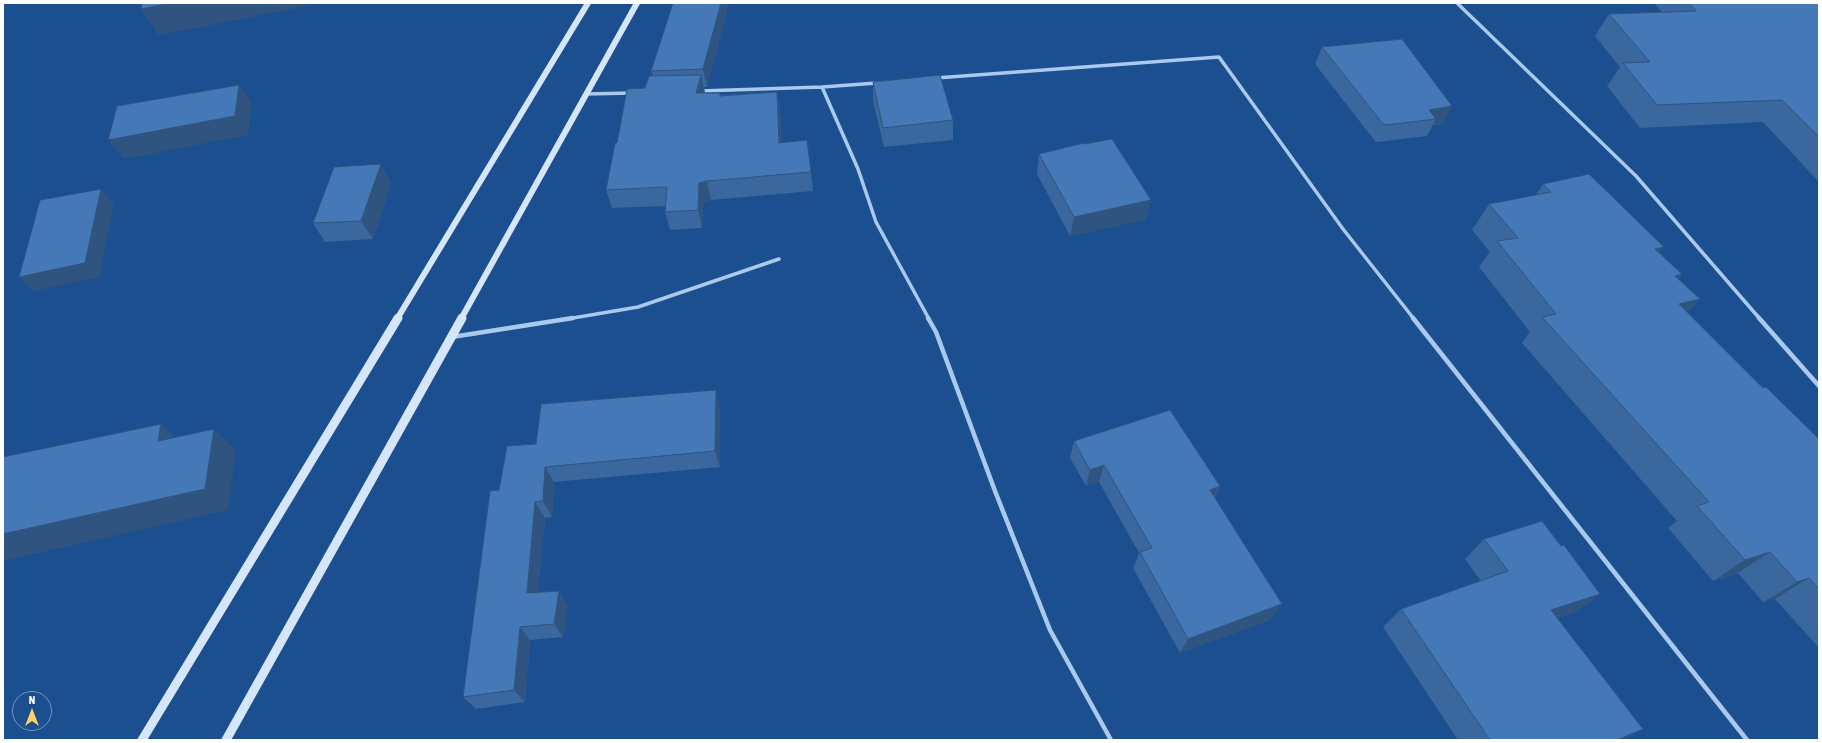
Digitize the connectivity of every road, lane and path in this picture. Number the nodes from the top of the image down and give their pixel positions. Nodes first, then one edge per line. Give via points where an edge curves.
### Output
1 (588, 3) edge
2 (637, 3) edge
3 (1457, 3) edge
4 (933, 78) edge
5 (885, 82) edge
6 (822, 87) junction
7 (696, 91) edge
8 (640, 92) edge
9 (585, 94) junction
10 (779, 259) dead end
11 (450, 338) junction
12 (1819, 386) edge
13 (142, 740) edge
14 (226, 740) edge
15 (1111, 740) edge
16 (1747, 740) edge

1 - 13 main road
2 - 9 main road
3 - 12 street via 1636,176
4 - 16 street via 1219,57 1343,229
5 - 6 street
6 - 7 street
6 - 15 street via 858,169 876,222 936,332 1050,630
8 - 9 street
9 - 11 main road
10 - 11 street via 638,307
11 - 14 main road

